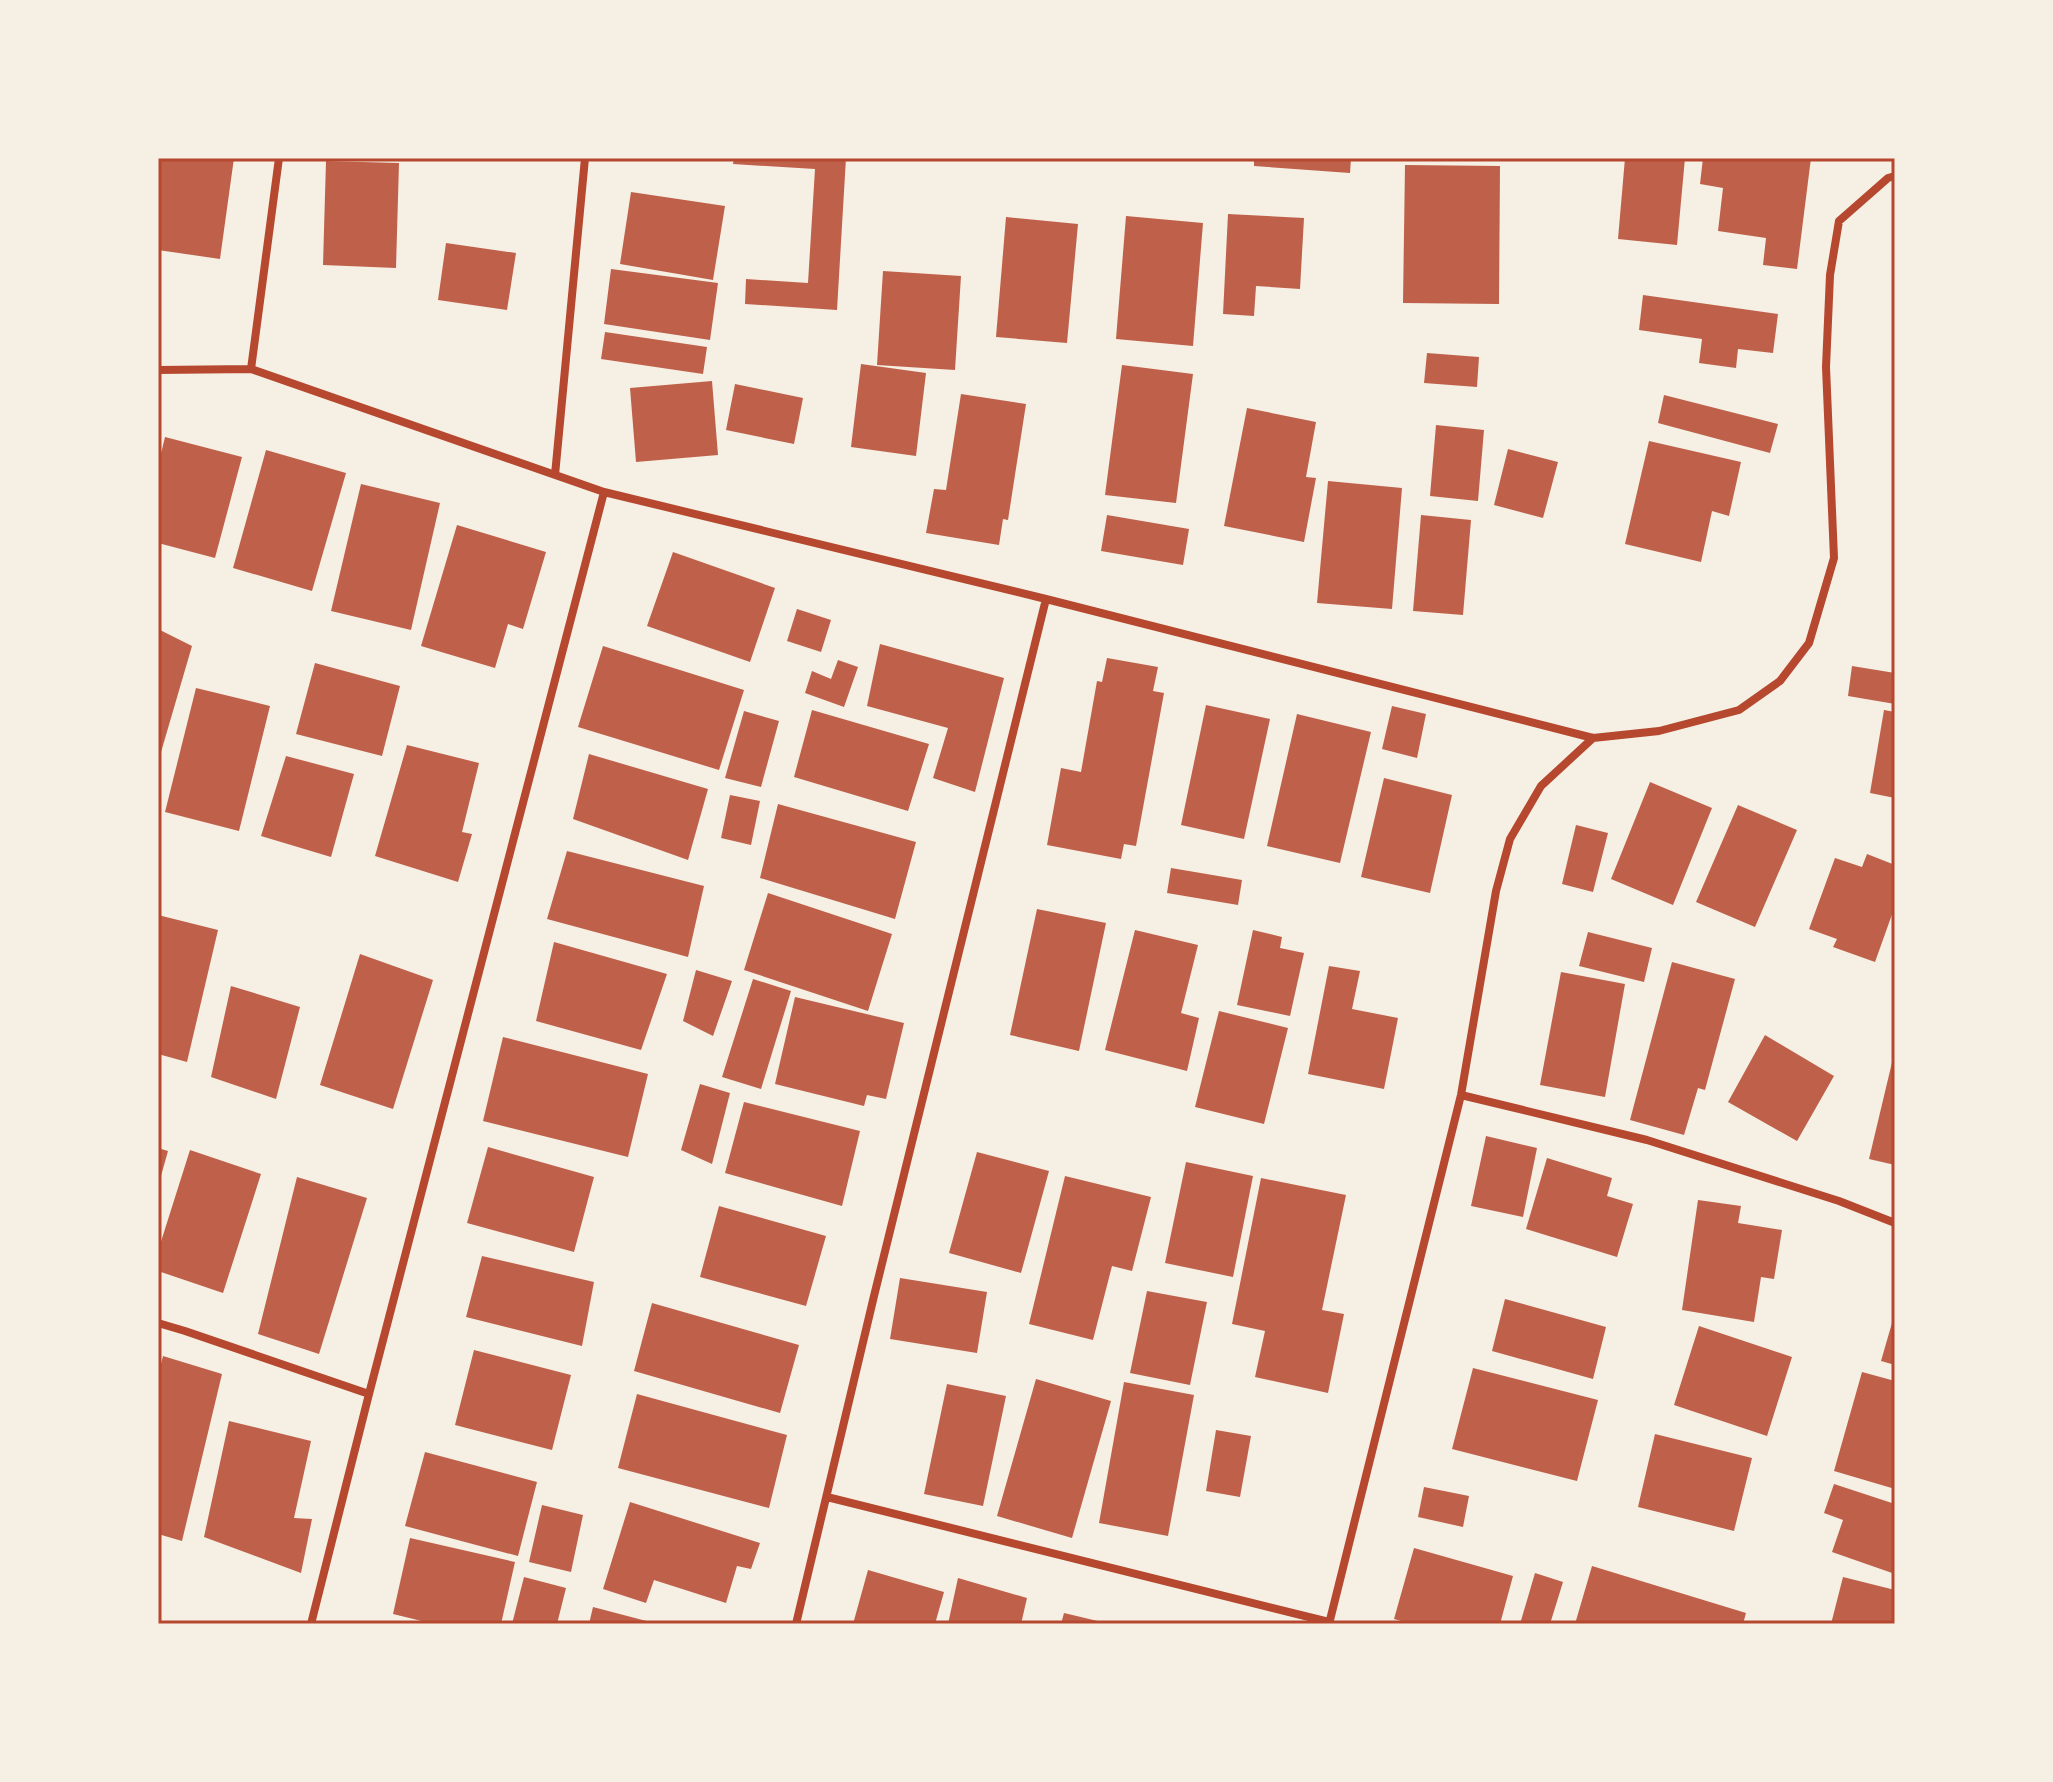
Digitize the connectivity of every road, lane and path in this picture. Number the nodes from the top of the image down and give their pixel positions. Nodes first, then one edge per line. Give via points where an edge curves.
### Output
1 (279, 158) edge
2 (585, 158) edge
3 (1895, 176) edge
4 (251, 369) junction
5 (158, 370) edge
6 (555, 475) junction
7 (604, 492) junction
8 (1046, 599) junction
9 (1593, 738) junction
10 (1461, 1095) junction
11 (1895, 1223) edge
12 (158, 1323) edge
13 (369, 1394) junction
14 (827, 1497) junction
15 (1329, 1623) edge
16 (311, 1624) edge
17 (796, 1624) edge

1 - 4 street
2 - 6 street
3 - 9 street via 1839,221 1830,275 1826,367 1834,558 1809,643 1780,681 1739,710 1659,731
4 - 5 street
4 - 6 street
6 - 7 street
7 - 8 street
7 - 13 street
8 - 9 street
8 - 14 street
9 - 10 street via 1541,786 1510,839
10 - 11 street via 1647,1140
10 - 15 street
12 - 13 street
13 - 16 street
14 - 15 street
14 - 17 street

